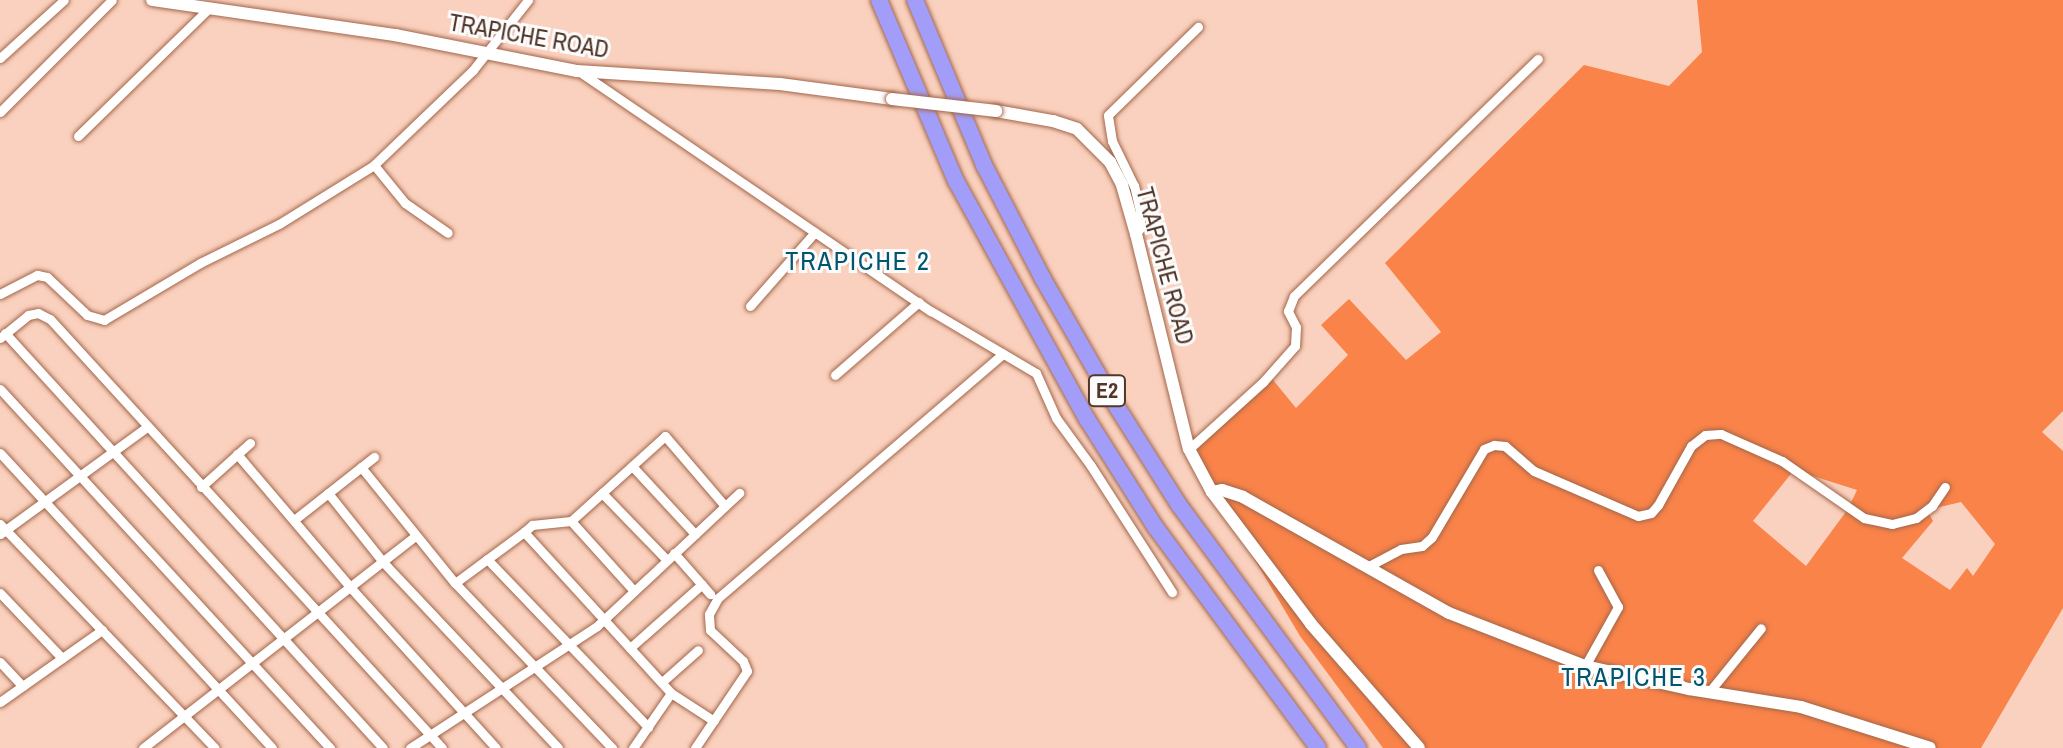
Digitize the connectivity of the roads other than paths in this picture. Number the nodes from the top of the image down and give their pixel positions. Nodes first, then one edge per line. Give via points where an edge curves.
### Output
1 (64, 0) edge
2 (112, 0) edge
3 (152, 0) edge
4 (528, 0) edge
5 (879, 0) edge
6 (915, 0) edge
7 (208, 9) junction
8 (1198, 27) dead end
9 (488, 53) junction
10 (0, 58) edge
11 (1538, 59) dead end
12 (577, 71) junction
13 (0, 112) edge
14 (78, 136) dead end
15 (374, 165) junction
16 (815, 232) junction
17 (448, 233) dead end
18 (1136, 234) junction
19 (0, 294) edge
20 (919, 302) junction
21 (750, 306) dead end
22 (3, 335) edge
23 (1003, 354) junction
24 (835, 375) dead end
25 (0, 389) edge
26 (147, 427) junction
27 (250, 443) dead end
28 (1189, 449) junction
29 (114, 451) junction
30 (0, 453) edge
31 (237, 454) junction
32 (374, 457) dead end
33 (632, 466) junction
34 (361, 467) junction
35 (80, 476) junction
36 (201, 487) junction
37 (1945, 487) dead end
38 (1212, 492) junction
39 (328, 493) junction
40 (602, 493) junction
41 (739, 493) dead end
42 (45, 501) junction
43 (725, 506) junction
44 (294, 520) junction
45 (571, 521) junction
46 (2, 530) edge
47 (524, 532) junction
48 (695, 534) junction
49 (415, 536) junction
50 (671, 557) junction
51 (487, 559) junction
52 (383, 562) junction
53 (1367, 567) junction
54 (1598, 570) dead end
55 (455, 583) junction
56 (702, 584) junction
57 (350, 587) junction
58 (634, 591) junction
59 (1172, 592) dead end
60 (710, 594) dead end
61 (2, 598) edge
62 (316, 613) junction
63 (604, 619) junction
64 (1761, 628) dead end
65 (102, 630) junction
66 (284, 638) junction
67 (568, 645) junction
68 (630, 648) junction
69 (698, 650) dead end
70 (62, 658) junction
71 (0, 662) edge
72 (254, 662) junction
73 (1585, 666) junction
74 (532, 668) junction
75 (662, 682) junction
76 (22, 686) junction
77 (219, 688) junction
78 (500, 689) junction
79 (1709, 692) junction
80 (671, 693) junction
81 (0, 702) edge
82 (464, 713) junction
83 (185, 715) junction
84 (714, 721) junction
85 (648, 727) junction
86 (430, 735) junction
87 (154, 739) junction
88 (143, 748) edge
89 (161, 748) edge
90 (215, 748) edge
91 (272, 748) edge
92 (330, 748) edge
93 (383, 748) edge
94 (410, 748) edge
95 (442, 748) edge
96 (496, 748) edge
97 (558, 748) edge
98 (612, 748) edge
99 (633, 748) edge
100 (695, 748) edge
101 (1318, 748) edge
102 (1358, 748) edge
103 (1419, 748) edge
104 (1930, 748) edge

1 - 10 street
2 - 13 street
3 - 7 street, TRAPICHE ROAD
4 - 9 street
5 - 101 highway, E2 via 956,181 1087,419 1156,528
6 - 102 highway, E2 via 985,167 1112,399 1179,505
7 - 9 street, TRAPICHE ROAD
7 - 14 street
8 - 18 street via 1108,115 1112,141 1140,211
9 - 12 street, TRAPICHE ROAD
9 - 15 street
11 - 28 street via 1294,296 1288,311 1296,327 1295,346
12 - 16 street
12 - 18 street, TRAPICHE ROAD, bridge via 780,84 1053,121 1077,129 1110,162
15 - 17 street via 405,203
15 - 19 street via 104,320 87,315 47,277 37,275
16 - 20 street
16 - 21 street
18 - 28 street, TRAPICHE ROAD
20 - 23 street
20 - 24 street
22 - 26 street via 28,315 50,319
22 - 29 street
23 - 59 street via 1036,373 1056,418
23 - 84 street via 718,598 709,614 710,630 747,671
25 - 35 street
26 - 29 street
26 - 36 street
27 - 31 street
28 - 38 street, TRAPICHE ROAD
29 - 35 street
29 - 66 street
30 - 42 street
31 - 36 street
31 - 44 street
32 - 34 street
33 - 40 street
33 - 43 street via 665,436
33 - 48 street
34 - 39 street
34 - 49 street
35 - 42 street
35 - 72 street
36 - 62 street
37 - 53 street via 1916,518 1892,524 1864,518 1782,461 1721,434 1705,435 1691,446 1658,505 1638,516 1534,471 1505,446 1494,445 1484,449 1432,537
38 - 53 street via 1243,497
38 - 103 street, TRAPICHE ROAD via 1311,624
39 - 44 street
39 - 52 street
40 - 45 street
40 - 50 street
41 - 43 street
42 - 46 street
42 - 77 street
43 - 48 street
44 - 57 street
45 - 47 street via 532,525
45 - 58 street
46 - 65 street
47 - 51 street
47 - 63 street
48 - 50 street
49 - 52 street
49 - 55 street
50 - 56 street
50 - 58 street
51 - 55 street
51 - 67 street
52 - 57 street
52 - 78 street
53 - 73 street via 1449,613
54 - 73 street via 1618,607
55 - 74 street
56 - 60 street
56 - 68 street
57 - 62 street
57 - 82 street
58 - 63 street
61 - 70 street
62 - 66 street
62 - 86 street
63 - 67 street
63 - 68 street
64 - 79 street
65 - 70 street
65 - 83 street
66 - 72 street
66 - 93 street
67 - 74 street
67 - 85 street
68 - 75 street
69 - 75 street
70 - 76 street
71 - 76 street
72 - 77 street
72 - 92 street
73 - 79 street
74 - 78 street
74 - 98 street
75 - 80 street
76 - 81 street
77 - 83 street
77 - 91 street
78 - 82 street
78 - 97 street
79 - 104 street via 1801,707
80 - 84 street
80 - 85 street
82 - 86 street
82 - 96 street
83 - 87 street
83 - 90 street
84 - 100 street
85 - 99 street
86 - 94 street
86 - 95 street
87 - 88 street
87 - 89 street

